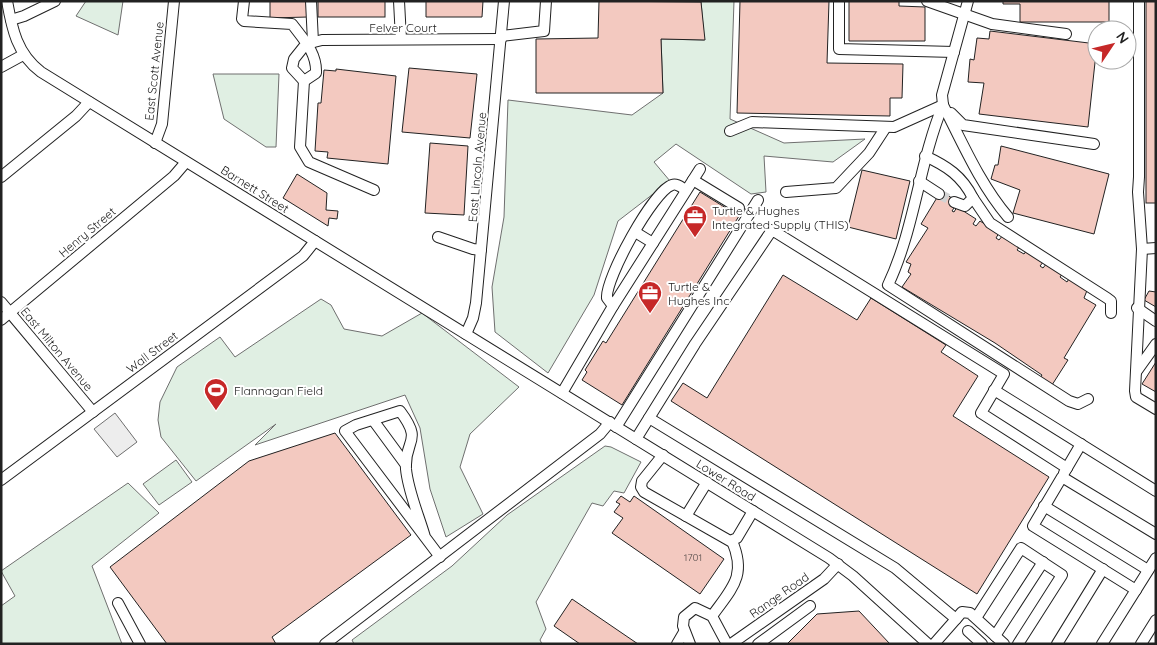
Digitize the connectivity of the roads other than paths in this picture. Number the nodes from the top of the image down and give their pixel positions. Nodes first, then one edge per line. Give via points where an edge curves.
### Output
1 (7, 1) edge
2 (55, 1) edge
3 (174, 1) edge
4 (244, 1) edge
5 (311, 1) edge
6 (399, 1) edge
7 (504, 1) edge
8 (546, 1) edge
9 (839, 1) edge
10 (927, 1) edge
11 (968, 1) edge
12 (1139, 1) edge
13 (965, 12) junction
14 (11, 20) junction
15 (1066, 34) dead end
16 (501, 37) junction
17 (401, 39) junction
18 (310, 43) junction
19 (954, 52) junction
20 (23, 55) junction
21 (1, 67) edge
22 (304, 81) junction
23 (89, 102) junction
24 (943, 105) junction
25 (886, 127) junction
26 (730, 131) dead end
27 (155, 142) junction
28 (1094, 144) dead end
29 (925, 156) junction
30 (186, 162) junction
31 (700, 169) dead end
32 (1, 177) edge
33 (693, 180) junction
34 (919, 181) junction
35 (374, 190) dead end
36 (686, 190) junction
37 (786, 192) dead end
38 (939, 194) tunnel mouth
39 (973, 198) junction
40 (758, 200) dead end
41 (954, 202) tunnel mouth
42 (738, 208) dead end
43 (1008, 217) dead end
44 (635, 232) junction
45 (438, 237) dead end
46 (315, 241) junction
47 (653, 243) junction
48 (1156, 248) edge
49 (1142, 249) junction
50 (481, 250) junction
51 (1, 302) edge
52 (613, 306) junction
53 (1138, 308) junction
54 (10, 312) junction
55 (1111, 313) dead end
56 (1, 320) edge
57 (1156, 321) edge
58 (466, 334) junction
59 (1156, 344) edge
60 (498, 354) joint
61 (1136, 372) junction
62 (994, 390) junction
63 (562, 393) junction
64 (1088, 399) dead end
65 (1156, 408) edge
66 (93, 412) junction
67 (649, 418) junction
68 (373, 420) junction
69 (613, 424) junction
70 (636, 439) junction
71 (1081, 444) junction
72 (663, 455) junction
73 (406, 465) junction
74 (1065, 472) junction
75 (1, 480) edge
76 (707, 482) junction
77 (1156, 491) edge
78 (1044, 506) junction
79 (753, 511) junction
80 (686, 516) junction
81 (1156, 534) edge
82 (425, 537) junction
83 (732, 541) junction
84 (440, 557) junction
85 (1156, 558) edge
86 (1043, 562) junction
87 (838, 564) junction
88 (1103, 569) junction
89 (1148, 570) junction
90 (1136, 590) junction
91 (118, 603) dead end
92 (810, 606) dead end
93 (712, 616) junction
94 (976, 618) junction
95 (956, 619) junction
96 (1156, 620) edge
97 (968, 631) dead end
98 (684, 632) junction
99 (996, 636) junction
100 (140, 644) edge
101 (325, 644) edge
102 (676, 644) edge
103 (690, 644) edge
104 (726, 644) edge
105 (731, 644) edge
106 (758, 644) edge
107 (928, 644) edge
108 (934, 644) edge
109 (982, 644) edge
110 (1004, 644) edge
111 (1018, 644) edge
112 (1057, 644) edge
113 (1102, 644) edge
114 (1141, 644) edge

1 - 14 street
2 - 14 street
3 - 27 street, East Scott Avenue via 162,124
4 - 18 street via 244,21 292,24
5 - 18 street
6 - 17 street
7 - 16 street, East Lincoln Avenue
8 - 16 street, Felver Court via 544,31
9 - 19 street via 839,49
10 - 13 street
11 - 13 street
12 - 49 street via 1138,192
13 - 15 street via 992,24
13 - 19 street
14 - 20 street
16 - 17 street, Felver Court
16 - 50 street, East Lincoln Avenue
17 - 18 street, Felver Court
18 - 22 street via 316,59 316,73
18 - 22 street via 294,59 292,68
19 - 24 street via 942,96
20 - 21 street
20 - 23 street, Barnett Street via 41,72
22 - 35 street via 300,147 309,162
23 - 27 street, Barnett Street
23 - 32 street
24 - 25 street via 894,127
24 - 28 street via 963,126
24 - 29 street
24 - 43 street via 993,200
25 - 26 street via 752,122
25 - 37 street via 869,153 836,188
27 - 30 street, Barnett Street
29 - 34 street
29 - 39 street via 960,177
30 - 46 street, Barnett Street
30 - 54 street, Henry Street via 174,176
31 - 33 street
33 - 36 street
33 - 42 street
34 - 38 street
34 - 64 street via 899,262 888,285 1069,401 1078,404
36 - 44 street via 670,186 653,204
36 - 47 street
39 - 41 street via 965,206
39 - 55 street via 990,223 1111,301
40 - 69 street
44 - 47 street
44 - 52 street via 609,283 607,298
45 - 50 street
46 - 58 street, Barnett Street
46 - 66 street, Wall Street via 303,256
47 - 52 street
48 - 49 street
49 - 53 street
50 - 58 street, East Lincoln Avenue via 475,311
51 - 54 street, East Milton Avenue
52 - 63 street
53 - 57 street
53 - 61 street
54 - 56 street, Henry Street
54 - 66 street, East Milton Avenue
58 - 60 street, Barnett Street
59 - 61 street
60 - 63 street, Lower Road
61 - 65 street via 1136,397
62 - 67 street via 1004,374 772,230
62 - 71 street
62 - 74 street via 980,413
63 - 69 street, Lower Road
66 - 75 street, Wall Street
67 - 70 street
67 - 95 street via 895,568
68 - 73 street
68 - 73 street via 400,411 411,426 413,432
68 - 82 street via 356,424 346,431
69 - 70 street, Lower Road
69 - 84 street
70 - 72 street, Lower Road
71 - 74 street
71 - 77 street
72 - 76 street, Lower Road
72 - 80 street via 642,481 641,487 644,492
73 - 82 street
74 - 78 street
74 - 81 street
76 - 79 street, Lower Road
76 - 80 street
78 - 88 street via 1033,526
78 - 89 street
79 - 83 street
79 - 87 street, Lower Road
80 - 83 street
82 - 84 street
83 - 93 street via 740,566 734,585
84 - 101 street
85 - 89 street
86 - 94 street via 1021,548
86 - 99 street
86 - 111 street via 1062,574
87 - 105 street, Range Road via 824,579
87 - 107 street, Lower Road
88 - 90 street
88 - 112 street
89 - 90 street
90 - 113 street
91 - 100 street
92 - 106 street
93 - 98 street via 695,608 684,618
93 - 104 street
94 - 95 street via 962,612
94 - 99 street
95 - 108 street
96 - 114 street
97 - 109 street
98 - 102 street
98 - 103 street
99 - 110 street

